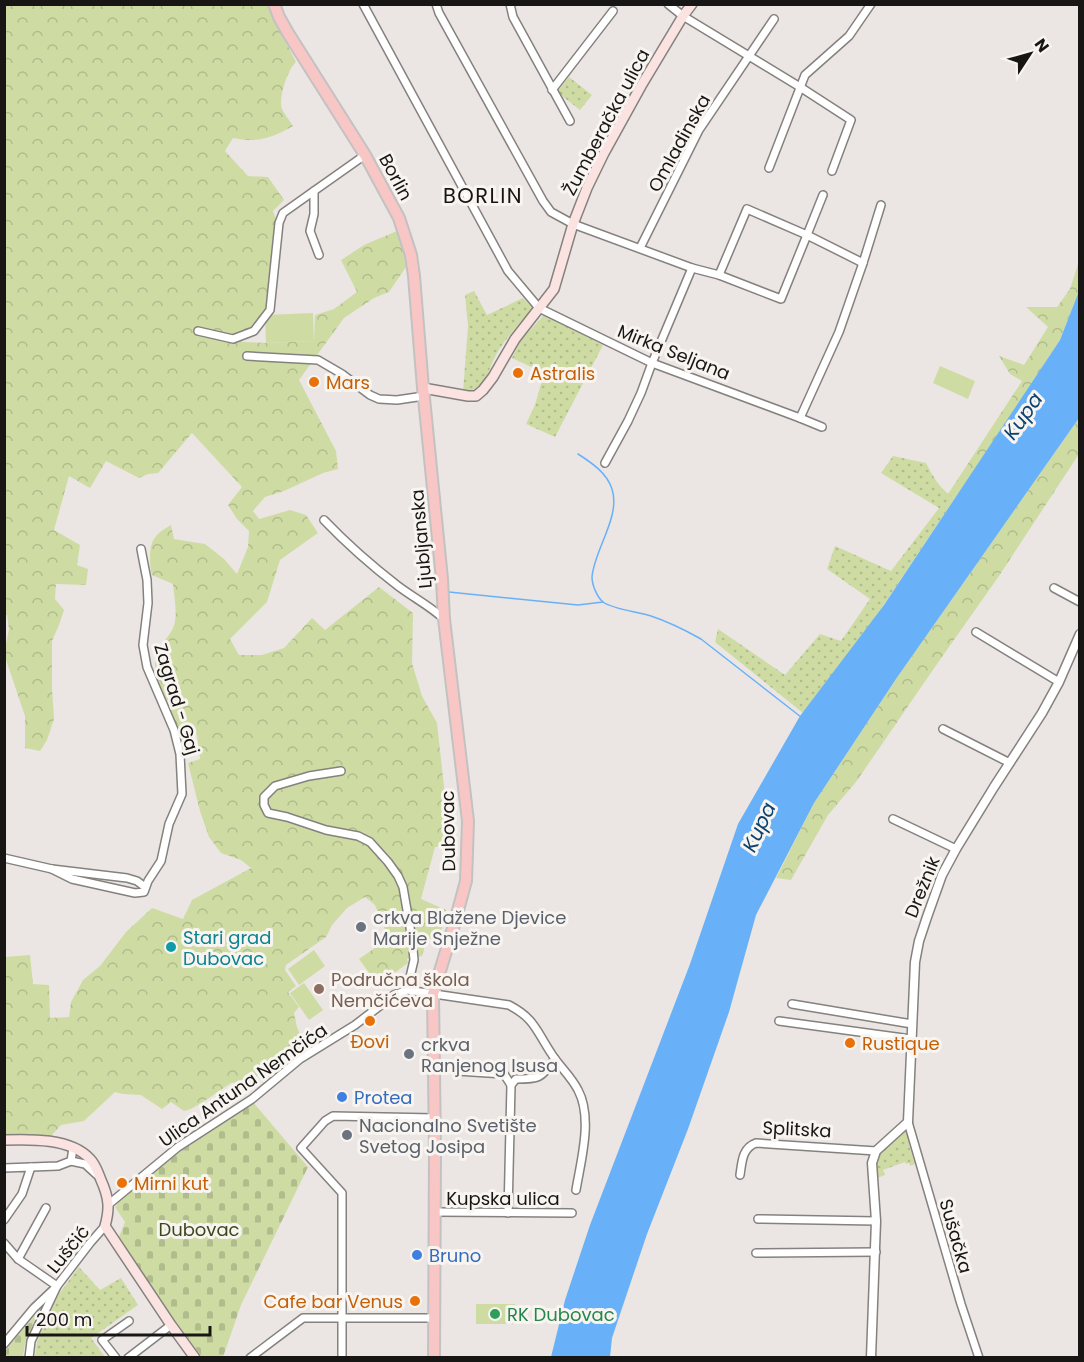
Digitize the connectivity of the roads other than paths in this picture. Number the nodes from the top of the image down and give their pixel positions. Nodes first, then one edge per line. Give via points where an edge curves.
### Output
1 (274, 4) edge
2 (363, 4) edge
3 (436, 4) edge
4 (510, 4) edge
5 (668, 4) edge
6 (692, 4) edge
7 (871, 4) edge
8 (613, 11) dead end
9 (683, 16) junction
10 (774, 19) dead end
11 (749, 56) junction
12 (800, 87) junction
13 (552, 90) junction
14 (570, 121) dead end
15 (365, 155) junction
16 (769, 168) dead end
17 (832, 171) dead end
18 (314, 191) junction
19 (823, 195) dead end
20 (881, 205) dead end
21 (573, 224) junction
22 (807, 236) junction
23 (640, 248) junction
24 (319, 255) dead end
25 (863, 262) junction
26 (692, 268) junction
27 (719, 275) junction
28 (539, 308) junction
29 (198, 331) dead end
30 (247, 356) dead end
31 (652, 363) junction
32 (423, 392) junction
33 (800, 417) junction
34 (822, 427) dead end
35 (605, 463) dead end
36 (324, 520) dead end
37 (141, 549) dead end
38 (1054, 588) dead end
39 (1080, 602) edge
40 (444, 619) junction
41 (976, 632) dead end
42 (1080, 634) edge
43 (1059, 682) junction
44 (452, 687) joint
45 (943, 729) dead end
46 (1010, 763) junction
47 (341, 771) dead end
48 (892, 819) dead end
49 (956, 849) junction
50 (4, 858) edge
51 (52, 869) junction
52 (145, 890) junction
53 (407, 990) junction
54 (433, 994) junction
55 (792, 1004) dead end
56 (779, 1021) dead end
57 (912, 1024) junction
58 (911, 1039) junction
59 (555, 1059) junction
60 (458, 1071) dead end
61 (511, 1085) junction
62 (434, 1118) junction
63 (908, 1122) junction
64 (4, 1140) edge
65 (73, 1148) junction
66 (876, 1151) junction
67 (71, 1161) junction
68 (32, 1167) junction
69 (4, 1168) edge
70 (740, 1176) dead end
71 (100, 1177) junction
72 (576, 1190) dead end
73 (109, 1204) junction
74 (46, 1208) dead end
75 (435, 1212) junction
76 (508, 1212) junction
77 (572, 1213) dead end
78 (758, 1219) dead end
79 (4, 1220) edge
80 (876, 1221) junction
81 (105, 1226) junction
82 (4, 1244) edge
83 (876, 1252) junction
84 (756, 1253) dead end
85 (18, 1259) junction
86 (57, 1286) junction
87 (342, 1318) junction
88 (435, 1318) junction
89 (129, 1321) dead end
90 (171, 1326) junction
91 (4, 1344) edge
92 (28, 1358) edge
93 (116, 1358) edge
94 (128, 1358) edge
95 (195, 1358) edge
96 (250, 1358) edge
97 (342, 1358) edge
98 (434, 1358) edge
99 (871, 1358) edge
100 (979, 1358) edge

1 - 15 main road, Borlin
2 - 28 street via 508,271
3 - 21 street via 543,201 551,212
4 - 13 street via 513,17
5 - 9 street
6 - 9 main road, Žumberačka ulica
7 - 12 street via 849,36 805,75
8 - 13 street
9 - 11 street
9 - 21 main road, Žumberačka ulica via 609,143
10 - 11 street, Omladinska
11 - 12 street
11 - 23 street, Omladinska via 699,130
12 - 16 street
12 - 17 street via 851,120
13 - 14 street
15 - 18 street
15 - 32 main road, Borlin via 399,218 411,255
18 - 24 street via 310,231
18 - 29 street via 283,213 270,310 254,331 233,339
19 - 22 street
20 - 25 street
21 - 23 street
21 - 28 main road, Žumberačka ulica via 554,289
22 - 25 street
22 - 27 street via 781,299
22 - 27 street via 747,209
23 - 26 street
25 - 33 street via 839,332
26 - 27 street
26 - 31 street
28 - 31 street, Mirka Seljana
28 - 32 main road, Žumberačka ulica via 476,396
30 - 32 street via 318,360 379,399 397,400
31 - 33 street, Mirka Seljana
31 - 35 street
32 - 40 main road, Ljubljanska
33 - 34 street, Mirka Seljana
36 - 40 street via 350,546
37 - 52 street, Zagrad - Gaj via 148,603 143,645 147,667 174,730 182,794 169,824 161,861
38 - 39 street
40 - 44 main road, Ljubljanska
41 - 43 street
42 - 43 street, Drežnik
43 - 46 street, Drežnik
44 - 54 main road, Dubovac via 467,804 466,872
45 - 46 street
46 - 49 street, Drežnik
47 - 53 street via 275,786 264,797 264,806 268,813 358,836 370,842 388,862 403,887 412,939 414,960
48 - 49 street
49 - 57 street, Drežnik via 942,875 919,941
50 - 51 street
51 - 52 street via 72,879 135,893
51 - 52 street via 127,878 137,881
53 - 54 street
53 - 73 street, Ulica Antuna Nemčića via 300,1059 252,1099 178,1147
54 - 59 street via 517,1008 534,1024
54 - 62 main road, Dubovac
55 - 57 street
56 - 58 street
57 - 58 street, Drežnik
58 - 63 street, Drežnik
59 - 61 street via 542,1076 516,1079
59 - 72 street via 578,1089 585,1108 585,1140
60 - 61 street via 504,1074
61 - 76 street
62 - 75 main road, Dubovac
62 - 87 street via 333,1116 324,1120 301,1148 342,1192
63 - 66 street
63 - 100 street, Sušačka
64 - 65 main road via 42,1140
65 - 67 street
65 - 71 main road via 91,1160
66 - 70 street, Splitska via 756,1143 749,1145 743,1155
66 - 80 street via 872,1163
67 - 68 street
67 - 71 street via 85,1164
68 - 69 street
68 - 79 street via 22,1194
71 - 73 main road
73 - 81 main road
74 - 85 street
75 - 76 street, Kupska ulica
75 - 88 main road, Dubovac
76 - 77 street, Kupska ulica
78 - 80 street
80 - 83 street
81 - 86 street, Luščić
81 - 90 main road
82 - 85 street
83 - 84 street
83 - 99 street
85 - 86 street
86 - 91 street
86 - 92 street, Luščić via 31,1341
87 - 88 street
87 - 96 street via 303,1318
87 - 97 street
88 - 98 main road, Dubovac
89 - 93 street via 102,1340
90 - 94 street
90 - 95 main road

